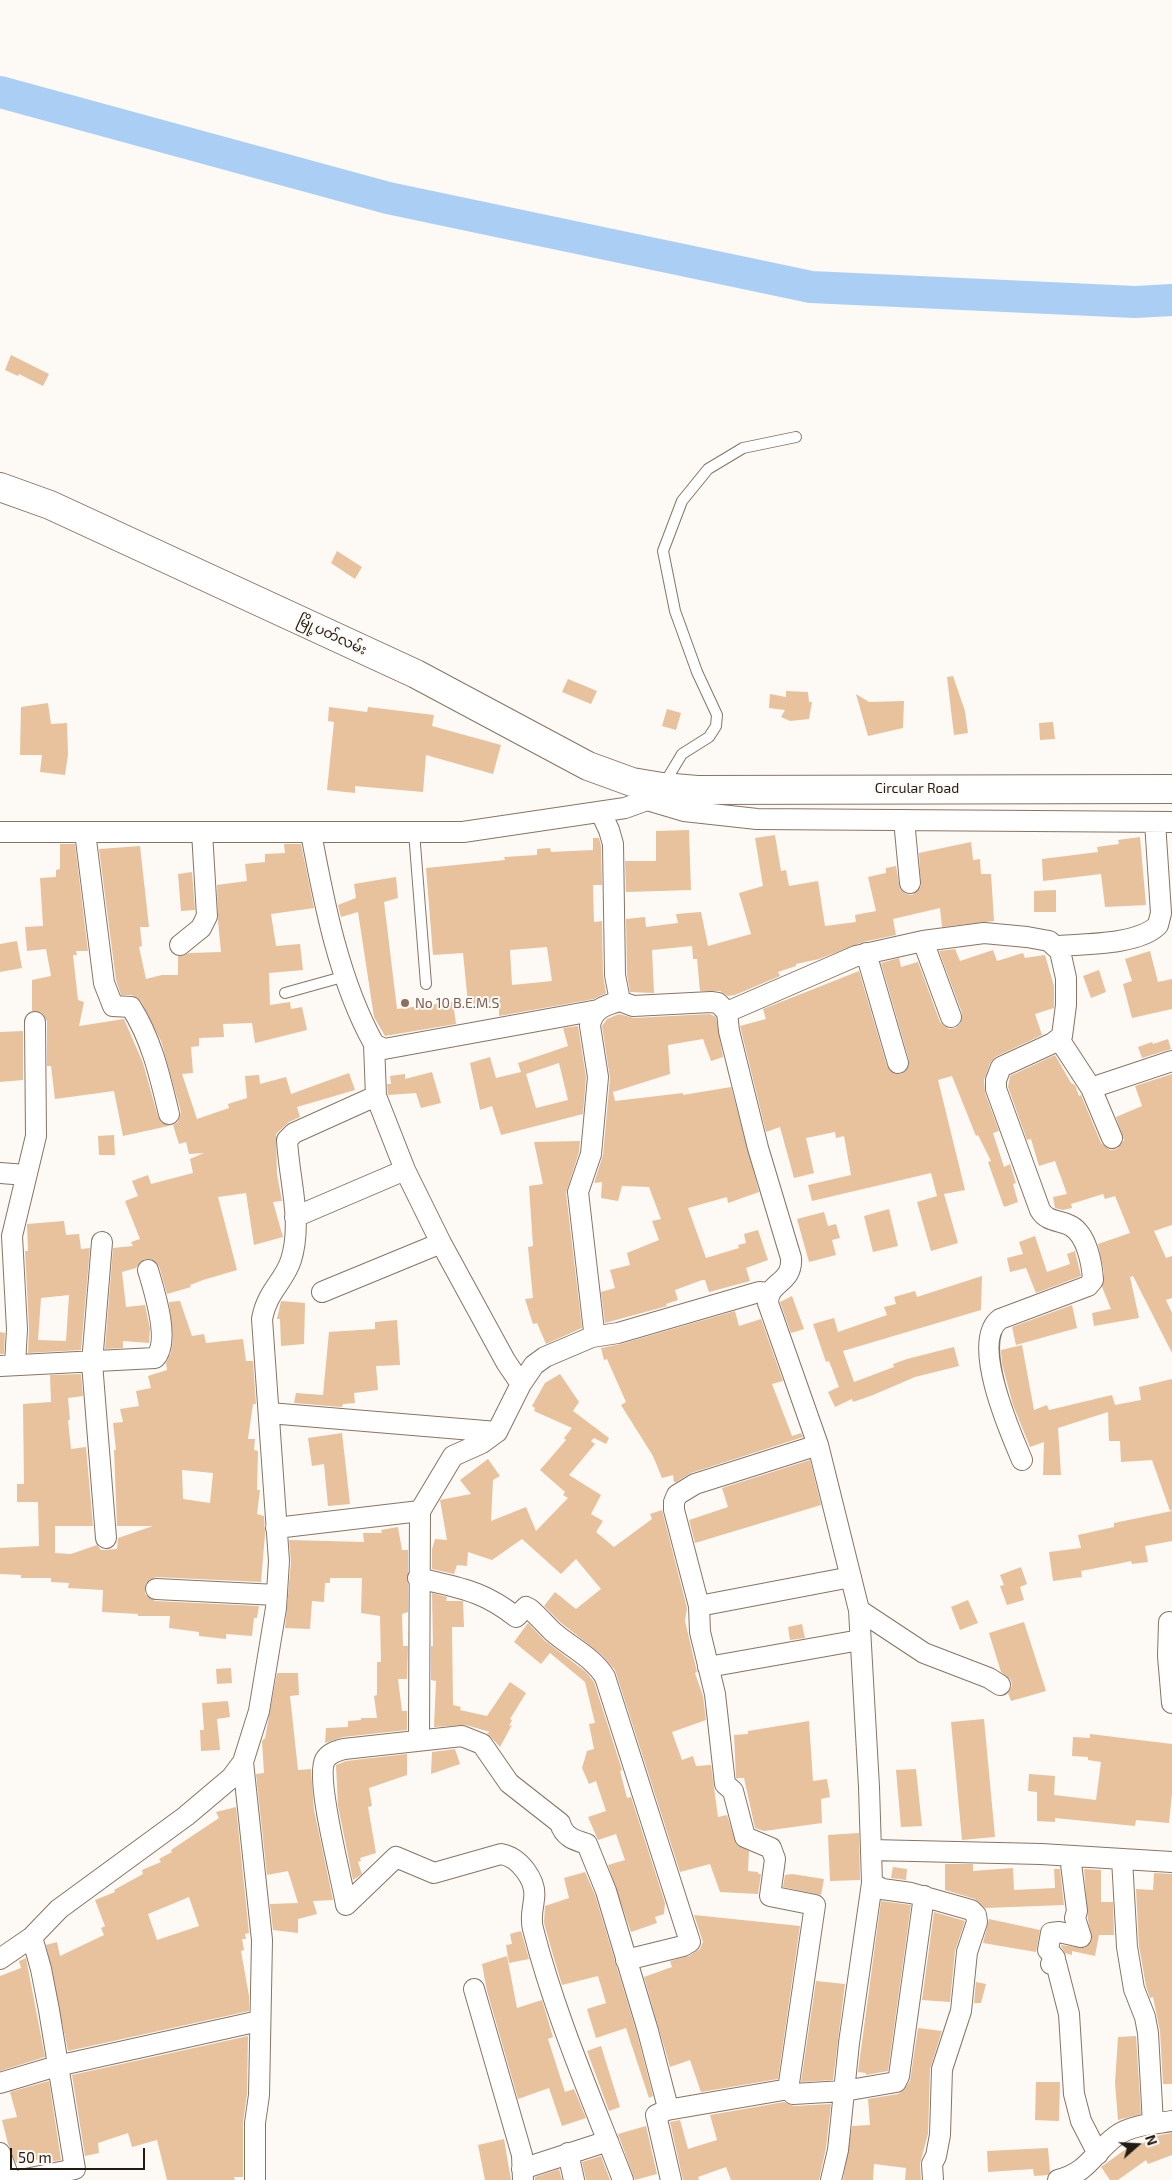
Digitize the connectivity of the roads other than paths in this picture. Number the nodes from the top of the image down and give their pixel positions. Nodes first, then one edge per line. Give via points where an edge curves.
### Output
1 (796, 437) dead end
2 (0, 488) edge
3 (1172, 789) edge
4 (654, 794) junction
5 (601, 813) junction
6 (904, 820) junction
7 (1164, 822) edge
8 (0, 832) edge
9 (85, 832) junction
10 (202, 832) junction
11 (414, 832) junction
12 (310, 833) junction
13 (910, 884) dead end
14 (1164, 927) edge
15 (923, 941) junction
16 (180, 945) dead end
17 (1056, 946) junction
18 (866, 953) junction
19 (346, 976) junction
20 (426, 984) dead end
21 (284, 993) dead end
22 (620, 1001) junction
23 (598, 1010) junction
24 (727, 1012) junction
25 (951, 1017) dead end
26 (36, 1022) dead end
27 (1059, 1039) junction
28 (374, 1044) junction
29 (1172, 1060) edge
30 (898, 1063) dead end
31 (1090, 1088) junction
32 (376, 1096) junction
33 (169, 1114) dead end
34 (1112, 1138) dead end
35 (405, 1170) junction
36 (0, 1174) edge
37 (26, 1175) junction
38 (295, 1217) junction
39 (102, 1242) dead end
40 (441, 1243) junction
41 (148, 1270) dead end
42 (322, 1292) dead end
43 (769, 1293) junction
44 (592, 1337) junction
45 (92, 1363) junction
46 (7, 1365) edge
47 (521, 1384) junction
48 (269, 1413) junction
49 (497, 1432) junction
50 (818, 1445) junction
51 (1022, 1460) dead end
52 (420, 1511) junction
53 (276, 1528) junction
54 (106, 1538) dead end
55 (851, 1577) junction
56 (418, 1578) junction
57 (156, 1589) dead end
58 (277, 1594) junction
59 (699, 1606) junction
60 (859, 1610) junction
61 (1169, 1622) dead end
62 (860, 1640) junction
63 (708, 1667) junction
64 (1000, 1685) dead end
65 (1172, 1703) edge
66 (419, 1739) junction
67 (243, 1762) junction
68 (871, 1850) junction
69 (1070, 1856) junction
70 (1122, 1859) junction
71 (1172, 1862) edge
72 (872, 1883) junction
73 (924, 1896) junction
74 (32, 1937) junction
75 (0, 1959) edge
76 (626, 1960) junction
77 (474, 1989) dead end
78 (259, 2022) junction
79 (57, 2066) junction
80 (0, 2083) edge
81 (789, 2088) junction
82 (844, 2091) junction
83 (667, 2110) junction
84 (1162, 2123) edge
85 (608, 2141) junction
86 (0, 2153) edge
87 (568, 2153) junction
88 (1098, 2154) junction
89 (81, 2174) edge
90 (523, 2174) edge
91 (10, 2180) edge
92 (21, 2180) edge
93 (255, 2180) edge
94 (574, 2180) edge
95 (623, 2180) edge
96 (672, 2180) edge
97 (831, 2180) edge
98 (933, 2180) edge
99 (1058, 2180) edge

1 - 4 lane via 743,448 708,469 682,501 663,551 675,611 717,715 716,726 709,737 682,754
2 - 4 main road, မြို့ပတ်လမ်း via 50,505 398,666 588,766
3 - 4 main road, Circular Road via 697,790
4 - 5 street via 625,808
4 - 6 street via 684,811 757,819
5 - 11 street via 463,832
5 - 22 street via 612,844 615,974
6 - 7 street
6 - 13 street
7 - 14 street via 1161,918
8 - 9 street
9 - 10 street
9 - 33 street via 104,983 113,1006 132,1007 143,1027 151,1044
10 - 12 street
10 - 16 street via 207,916 201,928
11 - 12 street
11 - 20 lane
12 - 19 street via 325,910
14 - 17 street via 1121,940
15 - 17 street via 984,934 1027,937
15 - 18 street
15 - 25 street
17 - 27 street via 1065,963 1066,978 1064,1031
18 - 24 street
18 - 30 street
19 - 21 lane
19 - 28 street
22 - 23 street
22 - 24 street via 633,1006 711,1002 718,1003
23 - 28 street via 384,1050
23 - 44 street via 590,1020 598,1077 592,1145 578,1192
24 - 43 street via 758,1148 792,1268
26 - 37 street via 36,1130
27 - 31 street
27 - 51 street via 1001,1068 996,1080 1001,1104 1040,1210 1052,1220 1071,1226 1079,1233 1093,1274 1091,1284 1000,1319 990,1333 989,1353 997,1388
28 - 32 street
29 - 31 street
31 - 34 street
32 - 35 street
32 - 38 street via 294,1133 287,1140
35 - 38 street
35 - 40 street
36 - 37 street
37 - 46 street via 12,1236 17,1330
38 - 48 street via 291,1261 264,1305 262,1319
39 - 45 street
40 - 42 street
40 - 47 street
41 - 45 street via 161,1314 158,1354 155,1358
43 - 44 street via 759,1292 618,1333
43 - 50 street via 768,1303
44 - 47 street via 539,1360
45 - 46 street
45 - 54 street
47 - 49 street
48 - 49 street
48 - 53 street
49 - 52 street via 453,1456
50 - 55 street
50 - 59 street via 695,1484 677,1495 674,1502 677,1527
52 - 53 street
52 - 56 street
53 - 58 street
55 - 59 street
55 - 60 street
56 - 66 street
56 - 76 street via 483,1594 516,1617 526,1607 530,1609 552,1631 588,1657 605,1677 690,1942
57 - 58 street
58 - 67 street via 259,1711
59 - 63 street via 700,1632
60 - 62 street
60 - 64 street via 924,1652
61 - 65 street
62 - 63 street
62 - 68 street
63 - 81 street via 715,1694 725,1784 733,1791 745,1837 771,1848 775,1859 770,1896 815,1904
66 - 76 street via 462,1736 482,1744 509,1783 560,1823 569,1838 587,1844 606,1890
66 - 85 street via 344,1749 332,1752 326,1758 323,1766 326,1805 346,1905 396,1857 434,1872 501,1854 510,1855 523,1867 534,1891 532,1927 566,2035
67 - 74 street via 231,1778 186,1816 59,1909
67 - 78 street via 262,1940
68 - 69 street
68 - 72 street
69 - 70 street
69 - 88 street via 1077,1910 1075,1918 1081,1937 1051,1933 1048,1950 1055,1958 1052,1964 1056,1963 1069,2014 1074,2094 1080,2121
70 - 71 street
70 - 84 street via 1127,1947 1134,1989 1145,2017
72 - 73 street
72 - 82 street
73 - 82 street via 899,2076 896,2082 884,2086
73 - 98 street via 972,1910 976,1915 967,1952 961,2011 942,2069 940,2135 932,2164
74 - 75 street
74 - 79 street via 41,1969
76 - 83 street via 648,2031
77 - 90 street via 522,2155
78 - 79 street
78 - 93 street
79 - 80 street
79 - 89 street
81 - 82 street via 793,2094
81 - 83 street
82 - 97 street via 838,2150
83 - 96 street via 656,2115
84 - 88 street via 1132,2128 1116,2136
85 - 87 street
85 - 95 street
86 - 91 street
87 - 90 street
87 - 94 street
88 - 99 street via 1074,2176
89 - 92 street

